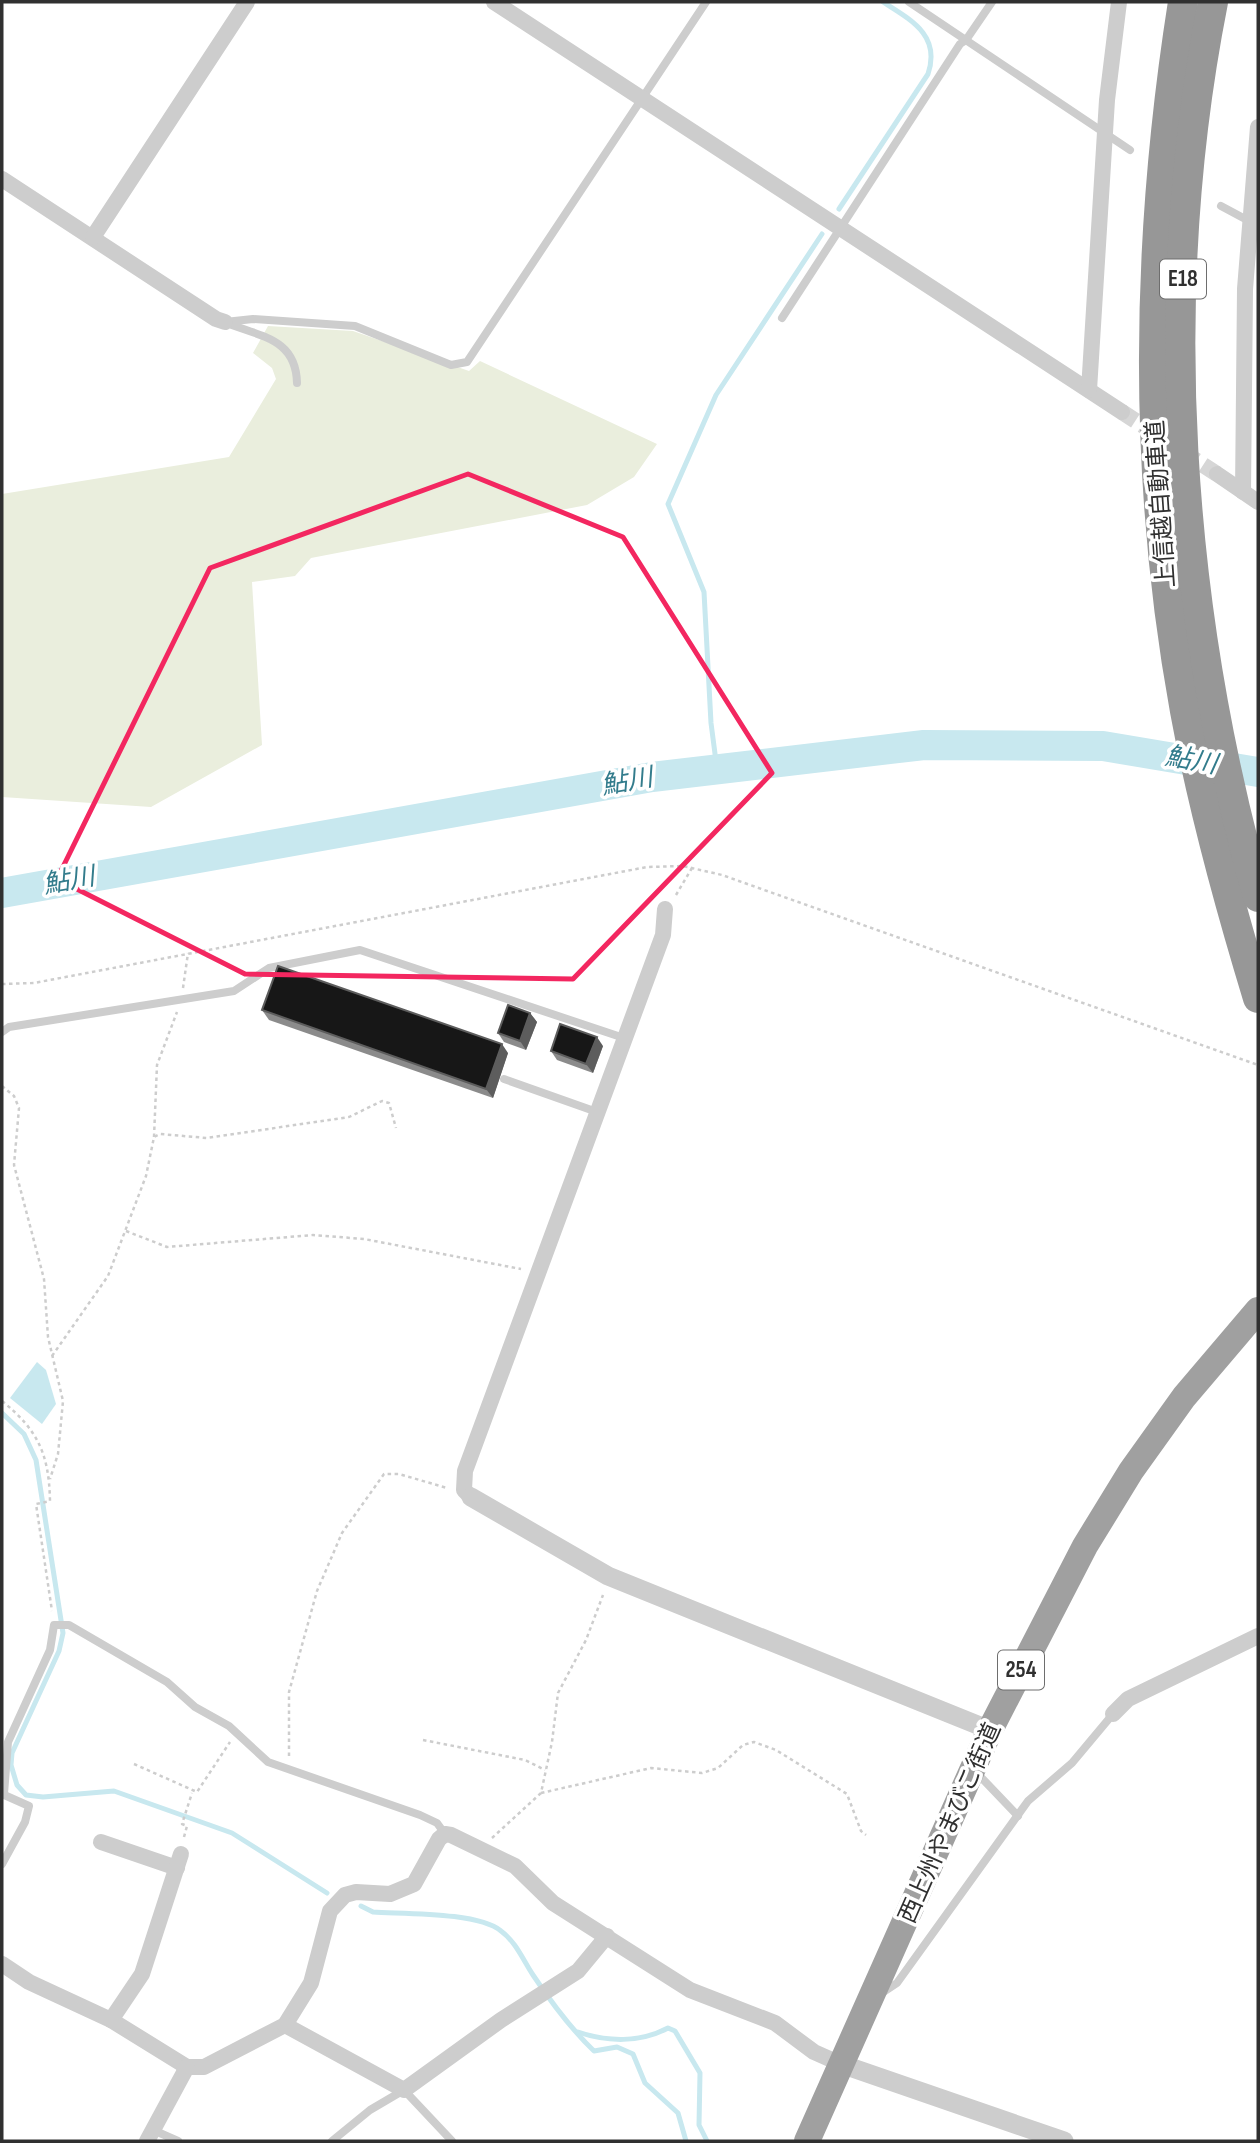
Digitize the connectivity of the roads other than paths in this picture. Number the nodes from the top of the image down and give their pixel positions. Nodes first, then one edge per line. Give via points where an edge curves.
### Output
1 (247, 2) edge
2 (494, 2) edge
3 (706, 2) edge
4 (909, 2) edge
5 (992, 2) edge
6 (1119, 2) edge
7 (1183, 2) edge
8 (1213, 2) edge
9 (966, 40) junction
10 (642, 99) junction
11 (1258, 127) edge
12 (1105, 133) junction
13 (1130, 150) dead end
14 (2, 180) edge
15 (1221, 206) dead end
16 (1249, 222) junction
17 (841, 228) junction
18 (93, 237) junction
19 (1252, 290) edge
20 (782, 318) dead end
21 (225, 322) junction
22 (297, 383) dead end
23 (1089, 390) junction
24 (1122, 412) tunnel mouth
25 (1217, 474) tunnel mouth
26 (1243, 492) junction
27 (1258, 502) edge
28 (1258, 897) edge
29 (665, 909) road end
30 (1258, 998) edge
31 (2, 1032) edge
32 (624, 1038) junction
33 (504, 1079) dead end
34 (597, 1112) junction
35 (1258, 1310) edge
36 (468, 1493) joint
37 (1258, 1636) edge
38 (1113, 1714) joint
39 (990, 1730) junction
40 (973, 1769) junction
41 (3, 1794) edge
42 (1018, 1816) junction
43 (445, 1834) junction
44 (101, 1842) dead end
45 (2, 1864) edge
46 (607, 1936) junction
47 (2, 1965) edge
48 (873, 1993) junction
49 (111, 2020) junction
50 (285, 2025) junction
51 (842, 2064) junction
52 (187, 2067) junction
53 (404, 2090) junction
54 (150, 2136) edge
55 (178, 2141) edge
56 (332, 2141) edge
57 (452, 2141) edge
58 (807, 2141) edge
59 (1064, 2141) edge

1 - 18 street
2 - 10 street
3 - 10 lane
4 - 9 lane
5 - 9 lane
6 - 12 street
7 - 30 highway, 上信越自動車道 / E18 via 1161,160 1155,266 1154,406 1163,547 1199,780
8 - 28 highway, 上信越自動車道 / E18 via 1191,164 1181,322 1183,405 1193,559 1213,705
9 - 12 lane
9 - 17 lane
10 - 17 street
10 - 21 lane via 467,362 451,365 355,326 253,319
11 - 16 street
12 - 13 lane
12 - 23 street
14 - 18 street
15 - 16 lane
16 - 19 street
17 - 20 lane
17 - 23 street
18 - 21 street
19 - 26 street
21 - 22 lane via 281,345 293,356
23 - 24 street
25 - 26 street
26 - 27 street
29 - 32 street via 663,935
31 - 32 lane via 9,1027 234,991 269,968 367,951
32 - 34 street
33 - 34 lane
34 - 36 street via 466,1471
35 - 39 highway, 西上州やまびこ街道 / 254 via 1184,1397 1131,1471 1084,1546
36 - 39 street via 608,1576
37 - 38 street via 1128,1699
38 - 42 lane
39 - 40 highway, 西上州やまびこ街道 / 254
40 - 42 lane
40 - 48 highway, 西上州やまびこ街道 / 254
41 - 43 lane via 8,1742 57,1625 69,1625 167,1682 268,1762 420,1815 437,1823
41 - 45 lane via 29,1806
42 - 48 lane via 897,1983 883,1993
43 - 46 street via 515,1866 553,1903
43 - 50 street via 414,1884 390,1894 345,1895 330,1911 311,1983
44 - 49 street via 179,1861 142,1974
46 - 51 street via 690,1990 775,2023 814,2052
46 - 53 street via 578,1971
47 - 49 street
48 - 51 highway, 西上州やまびこ街道 / 254
49 - 52 street
50 - 52 street via 204,2067
50 - 53 street
51 - 58 highway, 西上州やまびこ街道 / 254
51 - 59 street
52 - 54 street
53 - 56 lane
53 - 57 lane
54 - 55 lane

